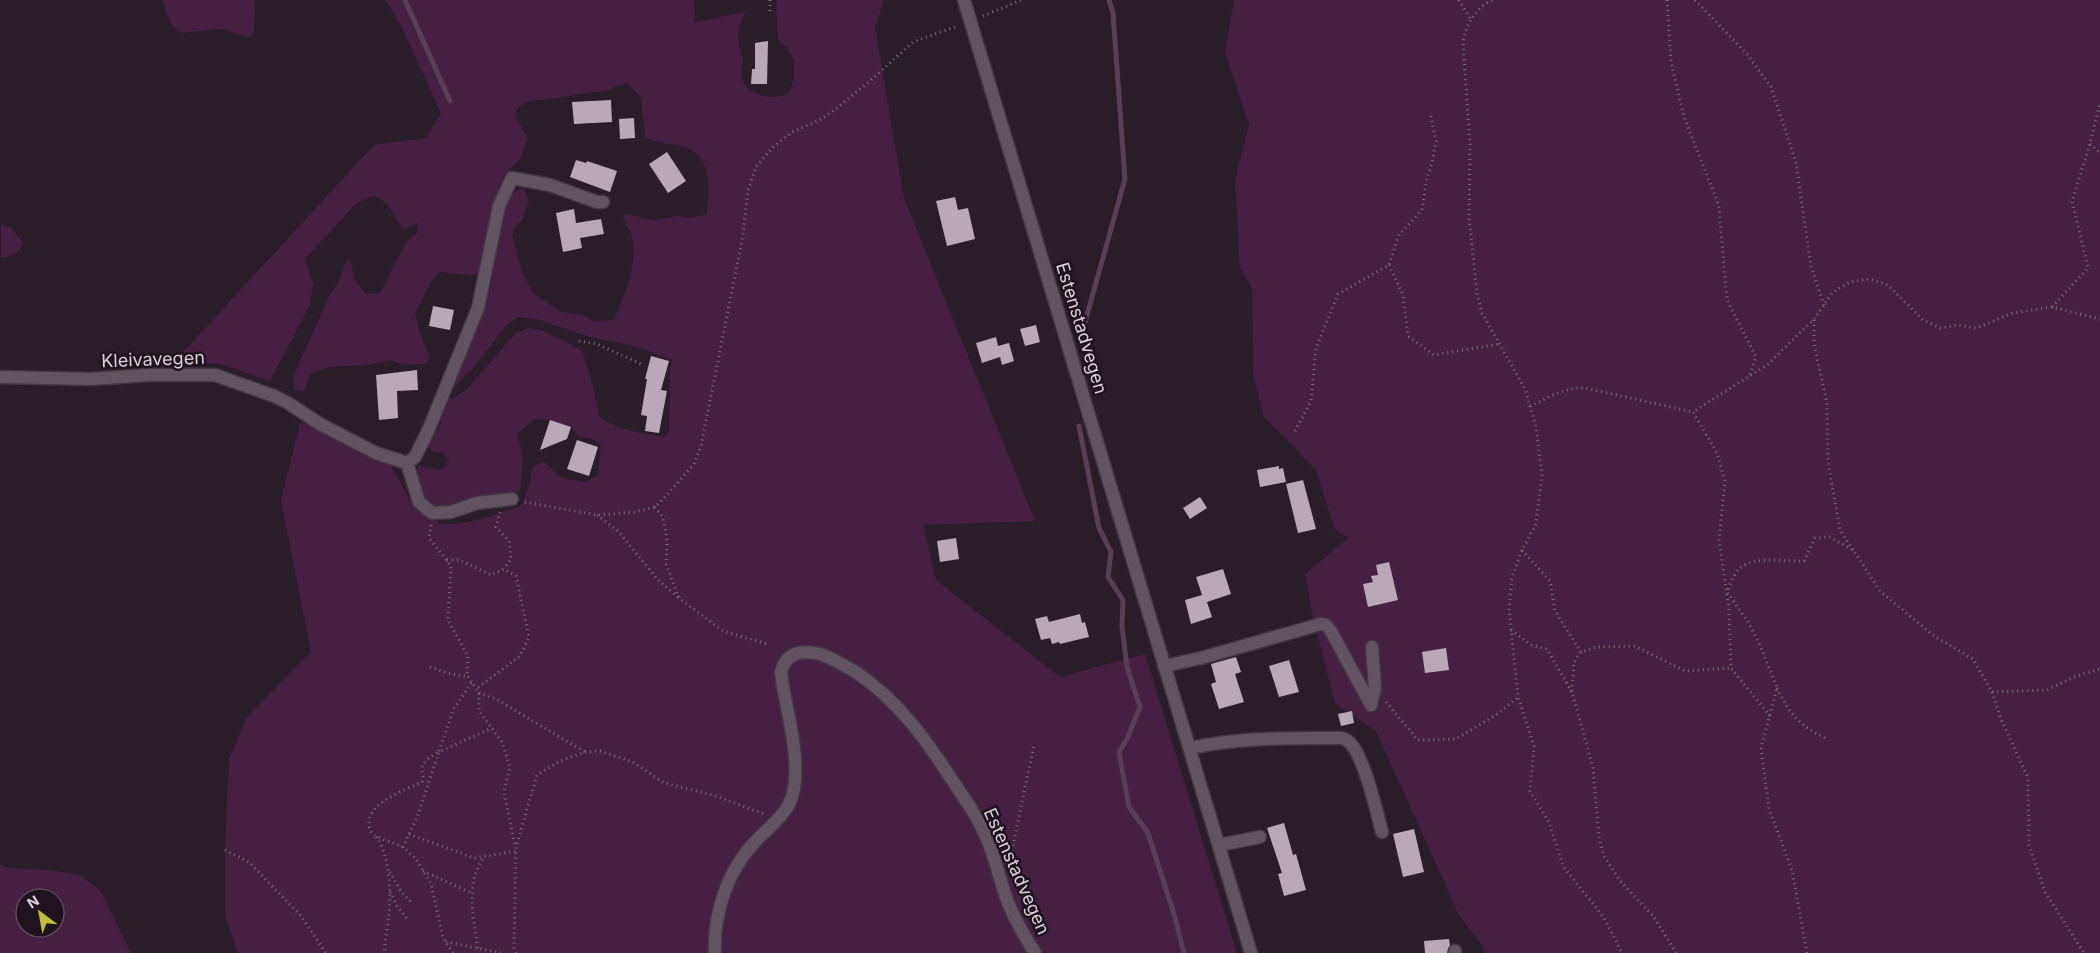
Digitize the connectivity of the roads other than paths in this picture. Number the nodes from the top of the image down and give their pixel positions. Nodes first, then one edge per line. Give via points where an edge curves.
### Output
1 (964, 0) edge
2 (604, 202) dead end
3 (0, 378) edge
4 (407, 464) junction
5 (508, 500) road end
6 (1372, 646) dead end
7 (1164, 666) junction
8 (1190, 748) junction
9 (1382, 832) dead end
10 (1260, 837) dead end
11 (1219, 845) junction
12 (715, 953) edge
13 (1035, 953) edge
14 (1251, 953) edge

1 - 7 street, Estenstadvegen
2 - 4 street via 550,185 512,178 499,206 478,308 428,431 415,457
3 - 4 street, Kleivavegen via 214,375 274,396 376,453
4 - 5 street via 419,502 432,513 451,512 477,502
6 - 7 street via 1375,688 1371,705 1331,631 1322,624
7 - 8 street, Estenstadvegen
8 - 9 street via 1267,738 1342,738 1350,742 1356,752 1373,796
8 - 11 street, Estenstadvegen
10 - 11 street
11 - 14 street, Estenstadvegen
12 - 13 street, Estenstadvegen via 716,924 734,871 792,798 794,759 781,672 789,656 812,652 839,663 868,681 894,703 925,738 982,827 1007,901

